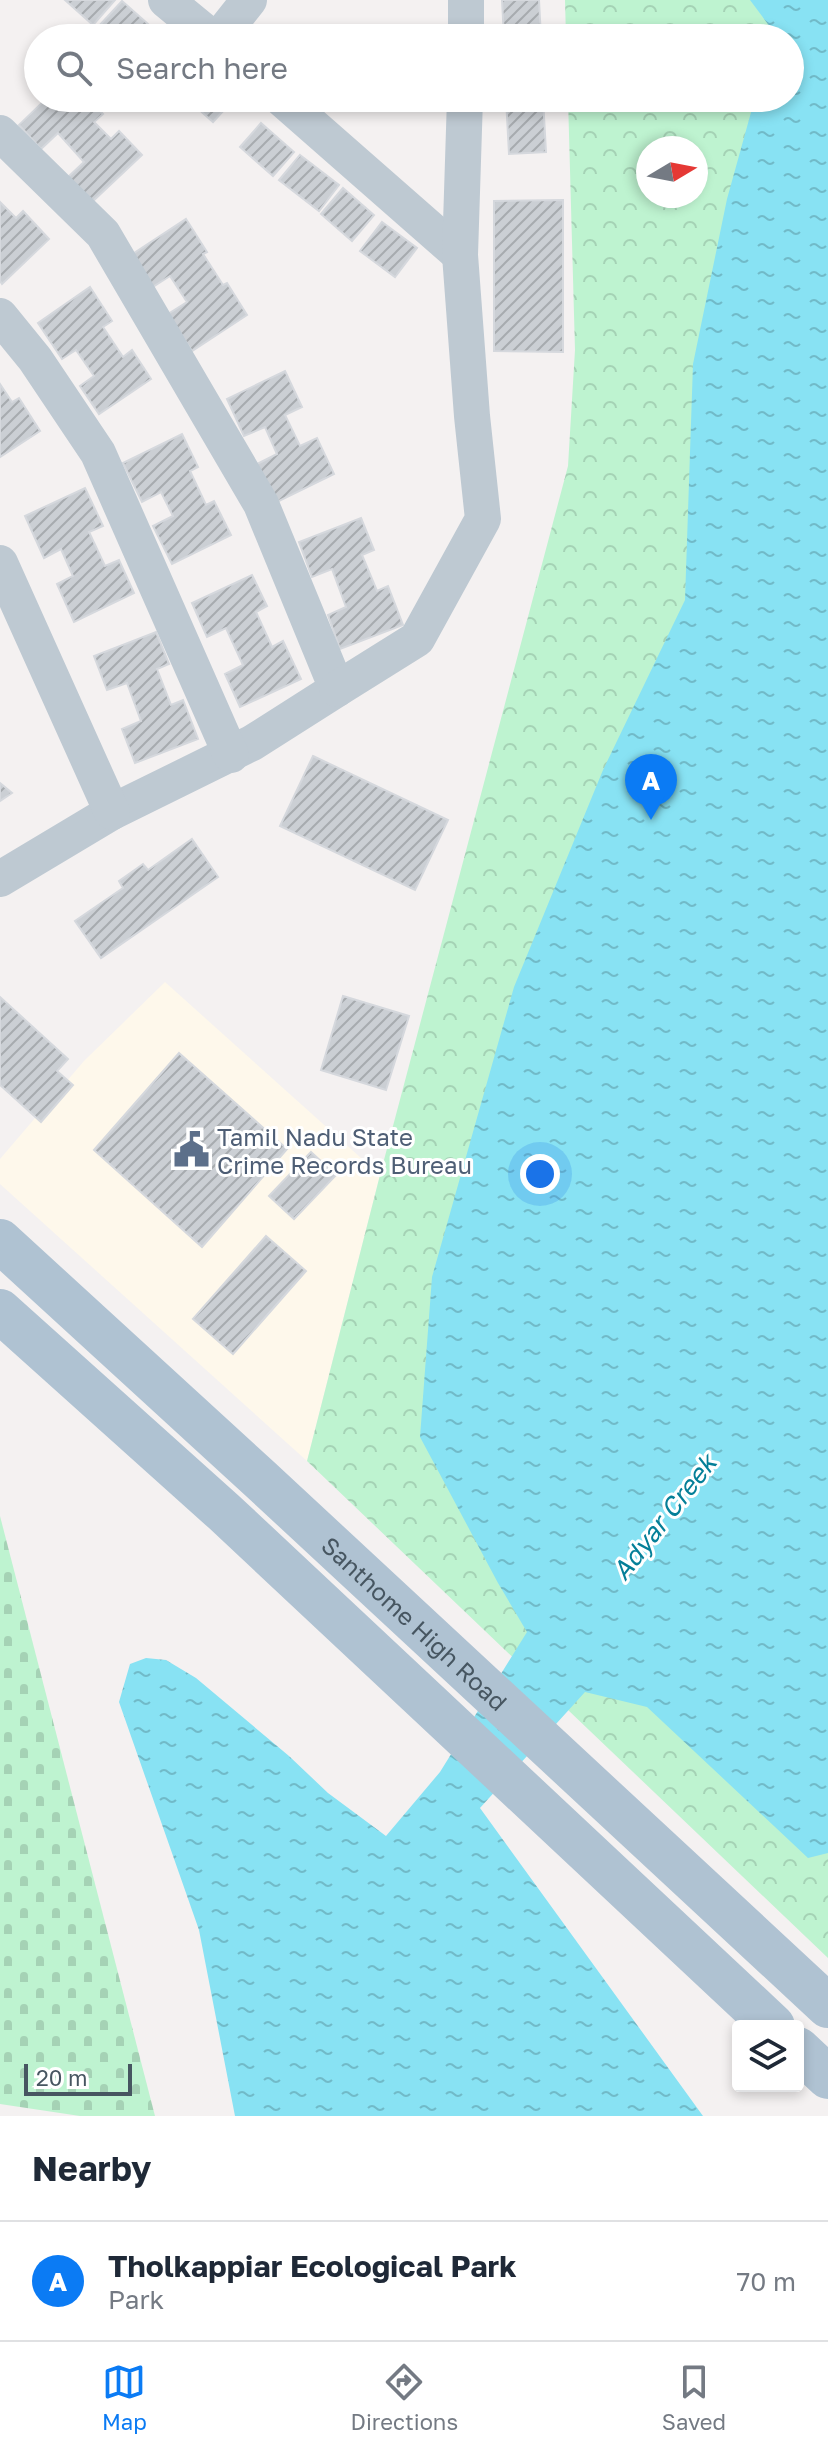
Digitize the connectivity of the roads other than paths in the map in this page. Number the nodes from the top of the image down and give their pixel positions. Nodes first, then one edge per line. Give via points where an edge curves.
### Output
1 (166, 0) edge
2 (249, 0) edge
3 (466, 0) edge
4 (195, 24) edge
5 (230, 24) edge
6 (466, 24) edge
7 (297, 112) edge
8 (465, 112) edge
9 (0, 133) edge
10 (460, 255) junction
11 (0, 316) edge
12 (0, 563) edge
13 (337, 689) junction
14 (231, 755) junction
15 (112, 812) junction
16 (3, 872) edge
17 (0, 1241) edge
18 (0, 1311) edge
19 (828, 2006) edge
20 (767, 2020) edge
21 (804, 2055) edge
22 (828, 2077) edge

1 - 4 street
2 - 5 street
3 - 6 street
7 - 10 street
8 - 10 street
9 - 13 street via 103,234 261,504
10 - 13 street via 483,519 417,639
11 - 14 street via 98,453
12 - 15 street
13 - 14 street
14 - 15 street
15 - 16 street
17 - 19 main road, Santhome High Road
18 - 20 main road, Santhome High Road via 224,1512
21 - 22 main road

